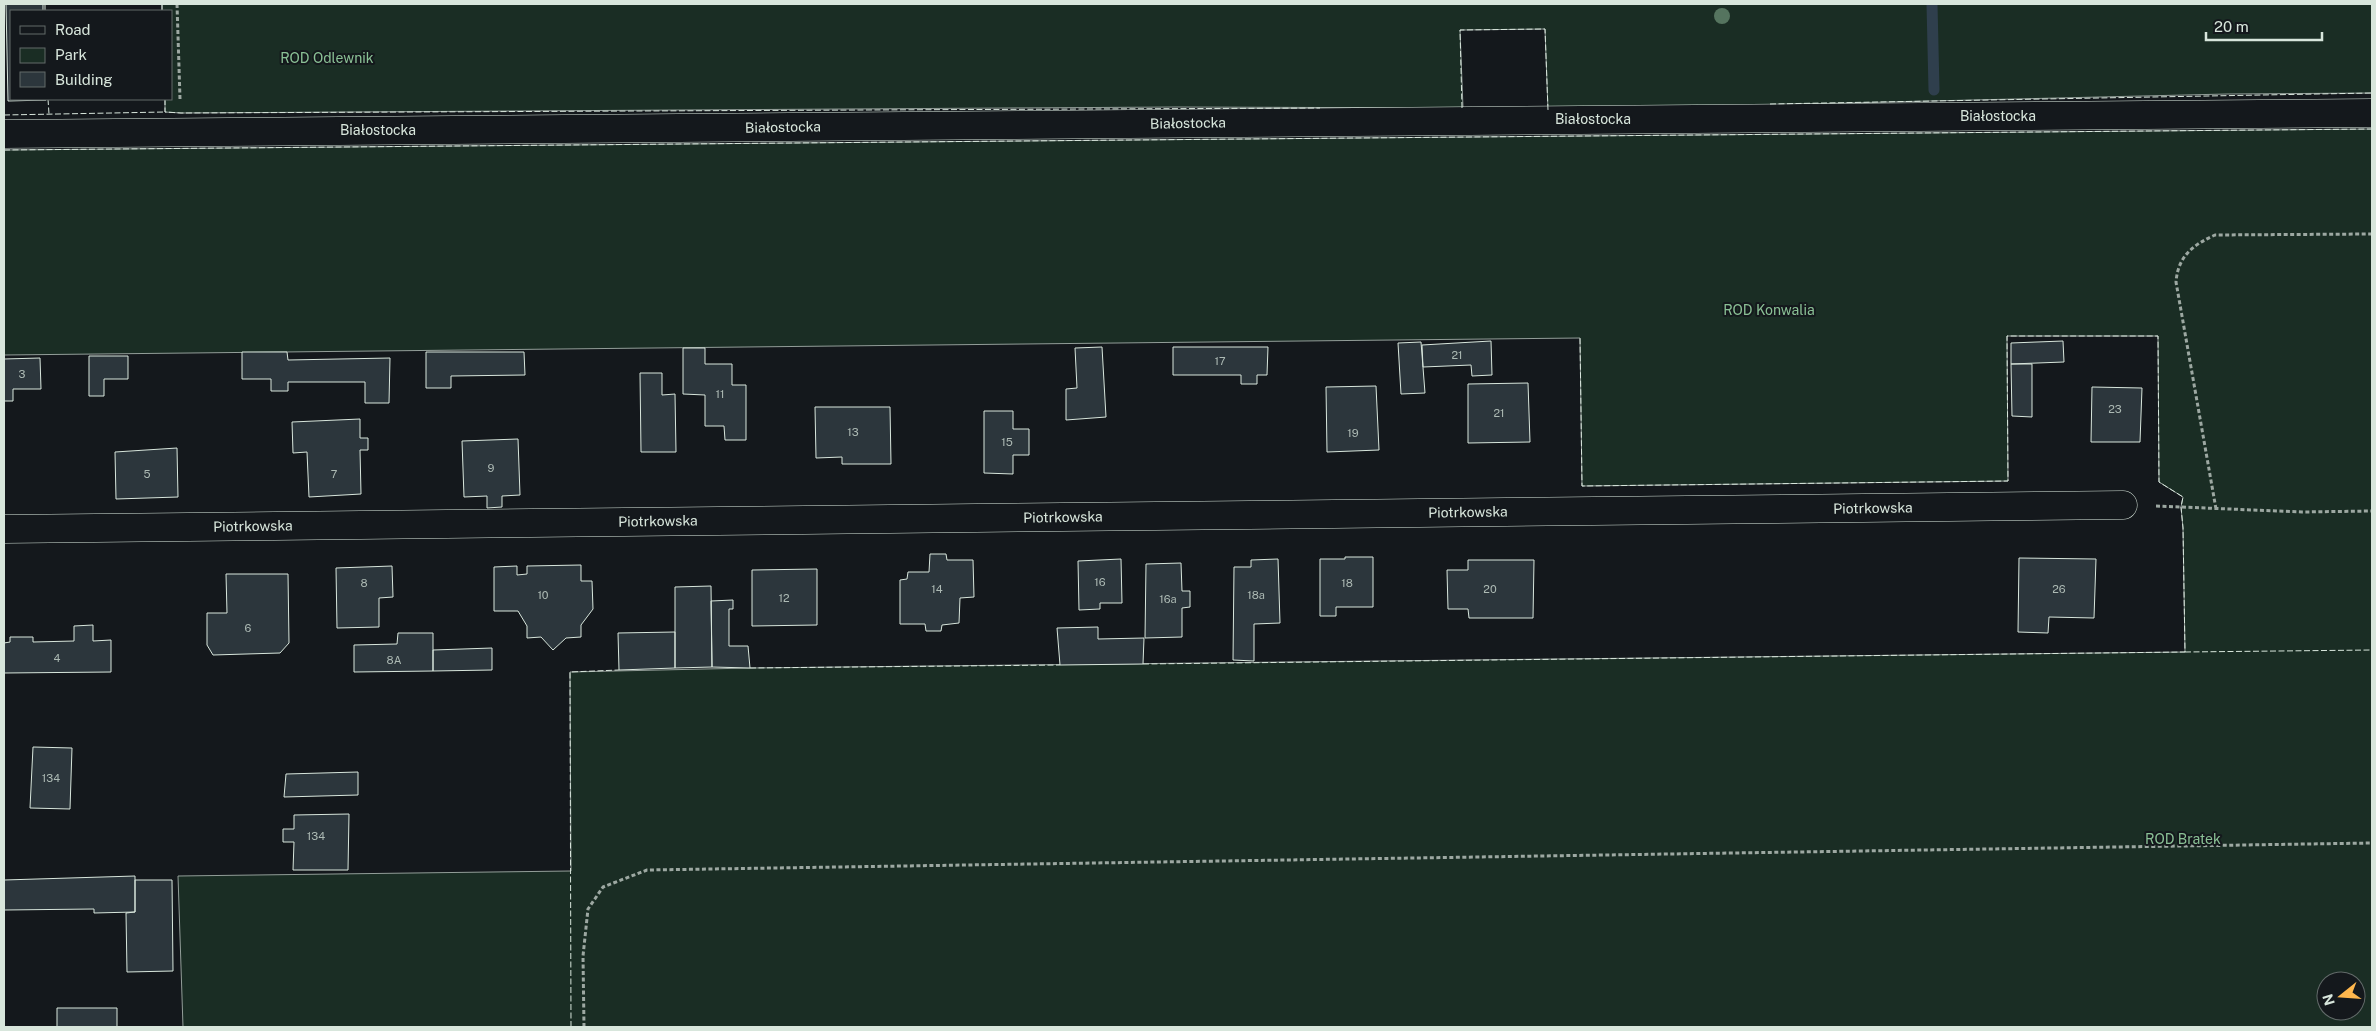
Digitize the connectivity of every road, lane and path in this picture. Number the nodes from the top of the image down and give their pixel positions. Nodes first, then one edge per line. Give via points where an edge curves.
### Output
1 (177, 4) edge
2 (2372, 113) edge
3 (181, 132) junction
4 (4, 134) edge
5 (2372, 234) edge
6 (2123, 505) joint
7 (2216, 509) junction
8 (2372, 511) edge
9 (4, 528) edge
10 (2372, 843) edge
11 (584, 1027) edge

1 - 3 path
2 - 3 street, Białostocka
3 - 4 street, Białostocka
5 - 7 path via 2216,236 2197,244 2185,254 2177,270 2176,282
6 - 7 path
6 - 9 street, Piotrkowska
7 - 8 path
10 - 11 path via 647,870 603,887 588,909 583,956

